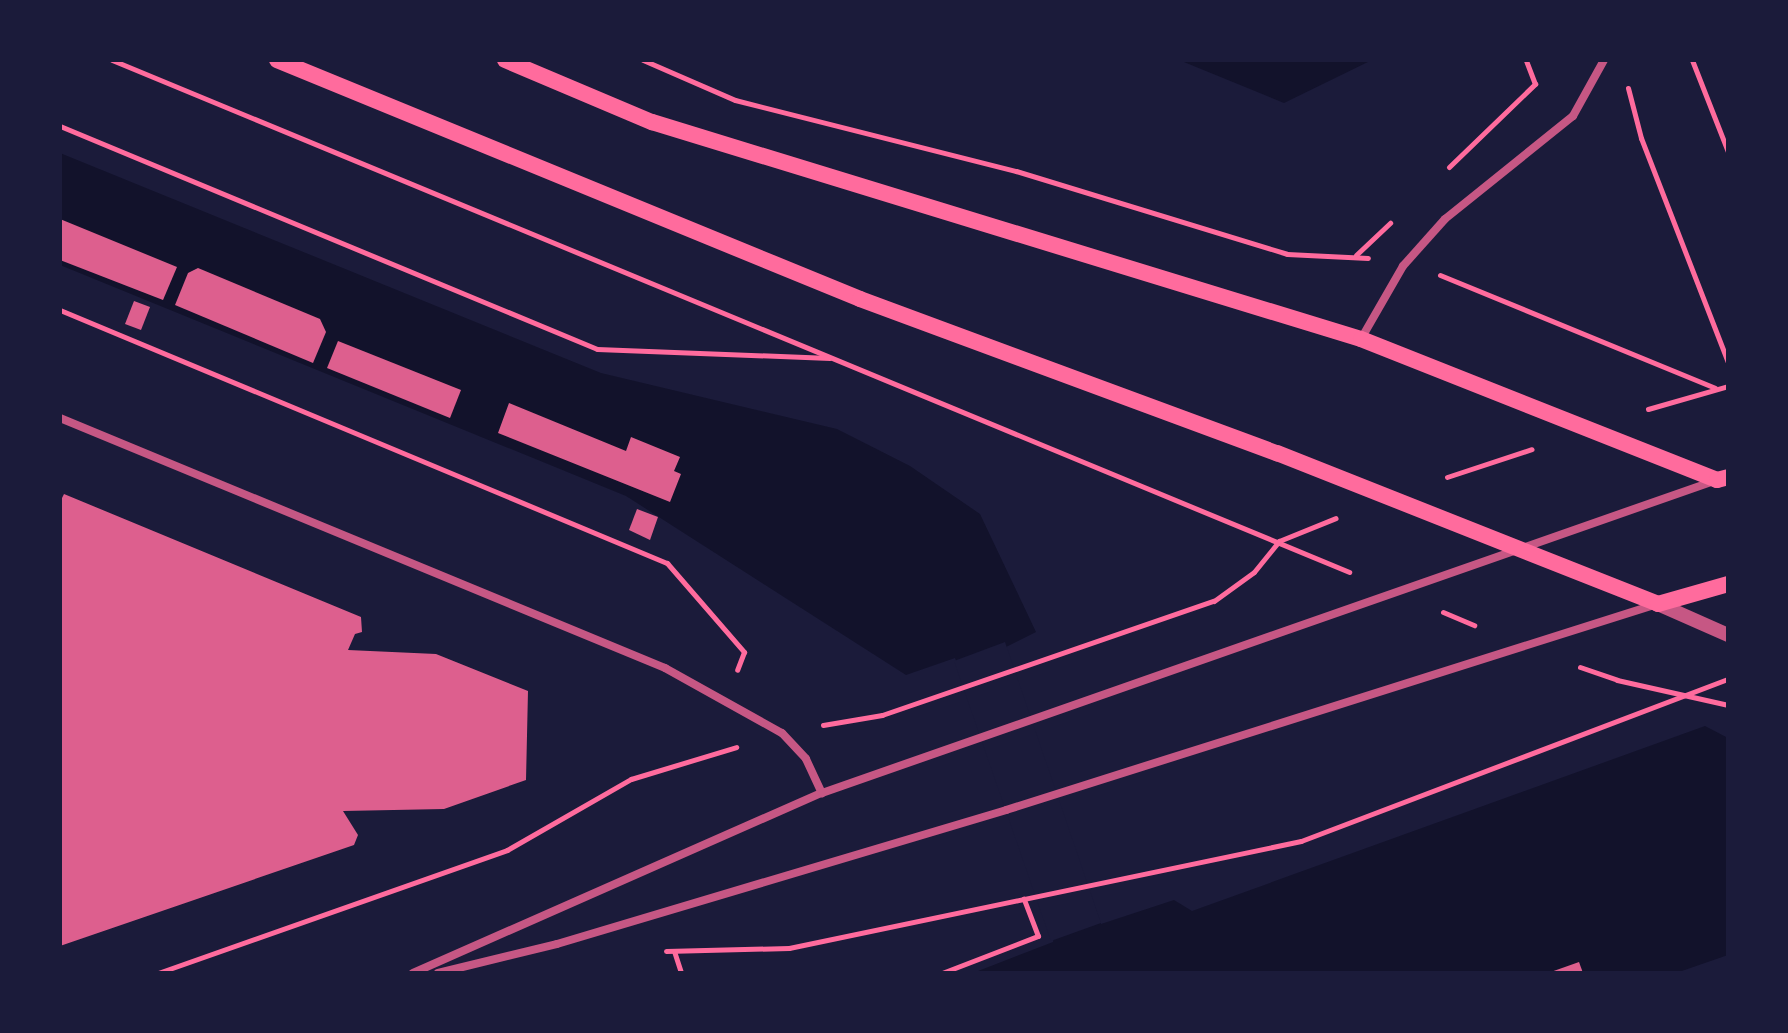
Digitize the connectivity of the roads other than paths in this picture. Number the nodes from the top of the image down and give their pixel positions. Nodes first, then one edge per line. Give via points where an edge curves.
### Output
1 (277, 60) edge
2 (505, 60) edge
3 (1604, 60) edge
4 (1361, 339) junction
5 (60, 418) edge
6 (1724, 482) edge
7 (1519, 551) junction
8 (1728, 584) edge
9 (1658, 604) junction
10 (1728, 635) edge
11 (822, 793) junction
12 (413, 973) edge
13 (438, 973) edge

1 - 7 main road via 860,299
2 - 4 main road via 652,122
3 - 4 street via 1573,116 1445,219 1403,266
4 - 6 main road
5 - 11 street via 665,668 782,733 806,759
6 - 7 street
7 - 9 main road
7 - 11 street
8 - 9 main road
9 - 10 street
9 - 13 street via 1006,810 557,944
11 - 12 street

